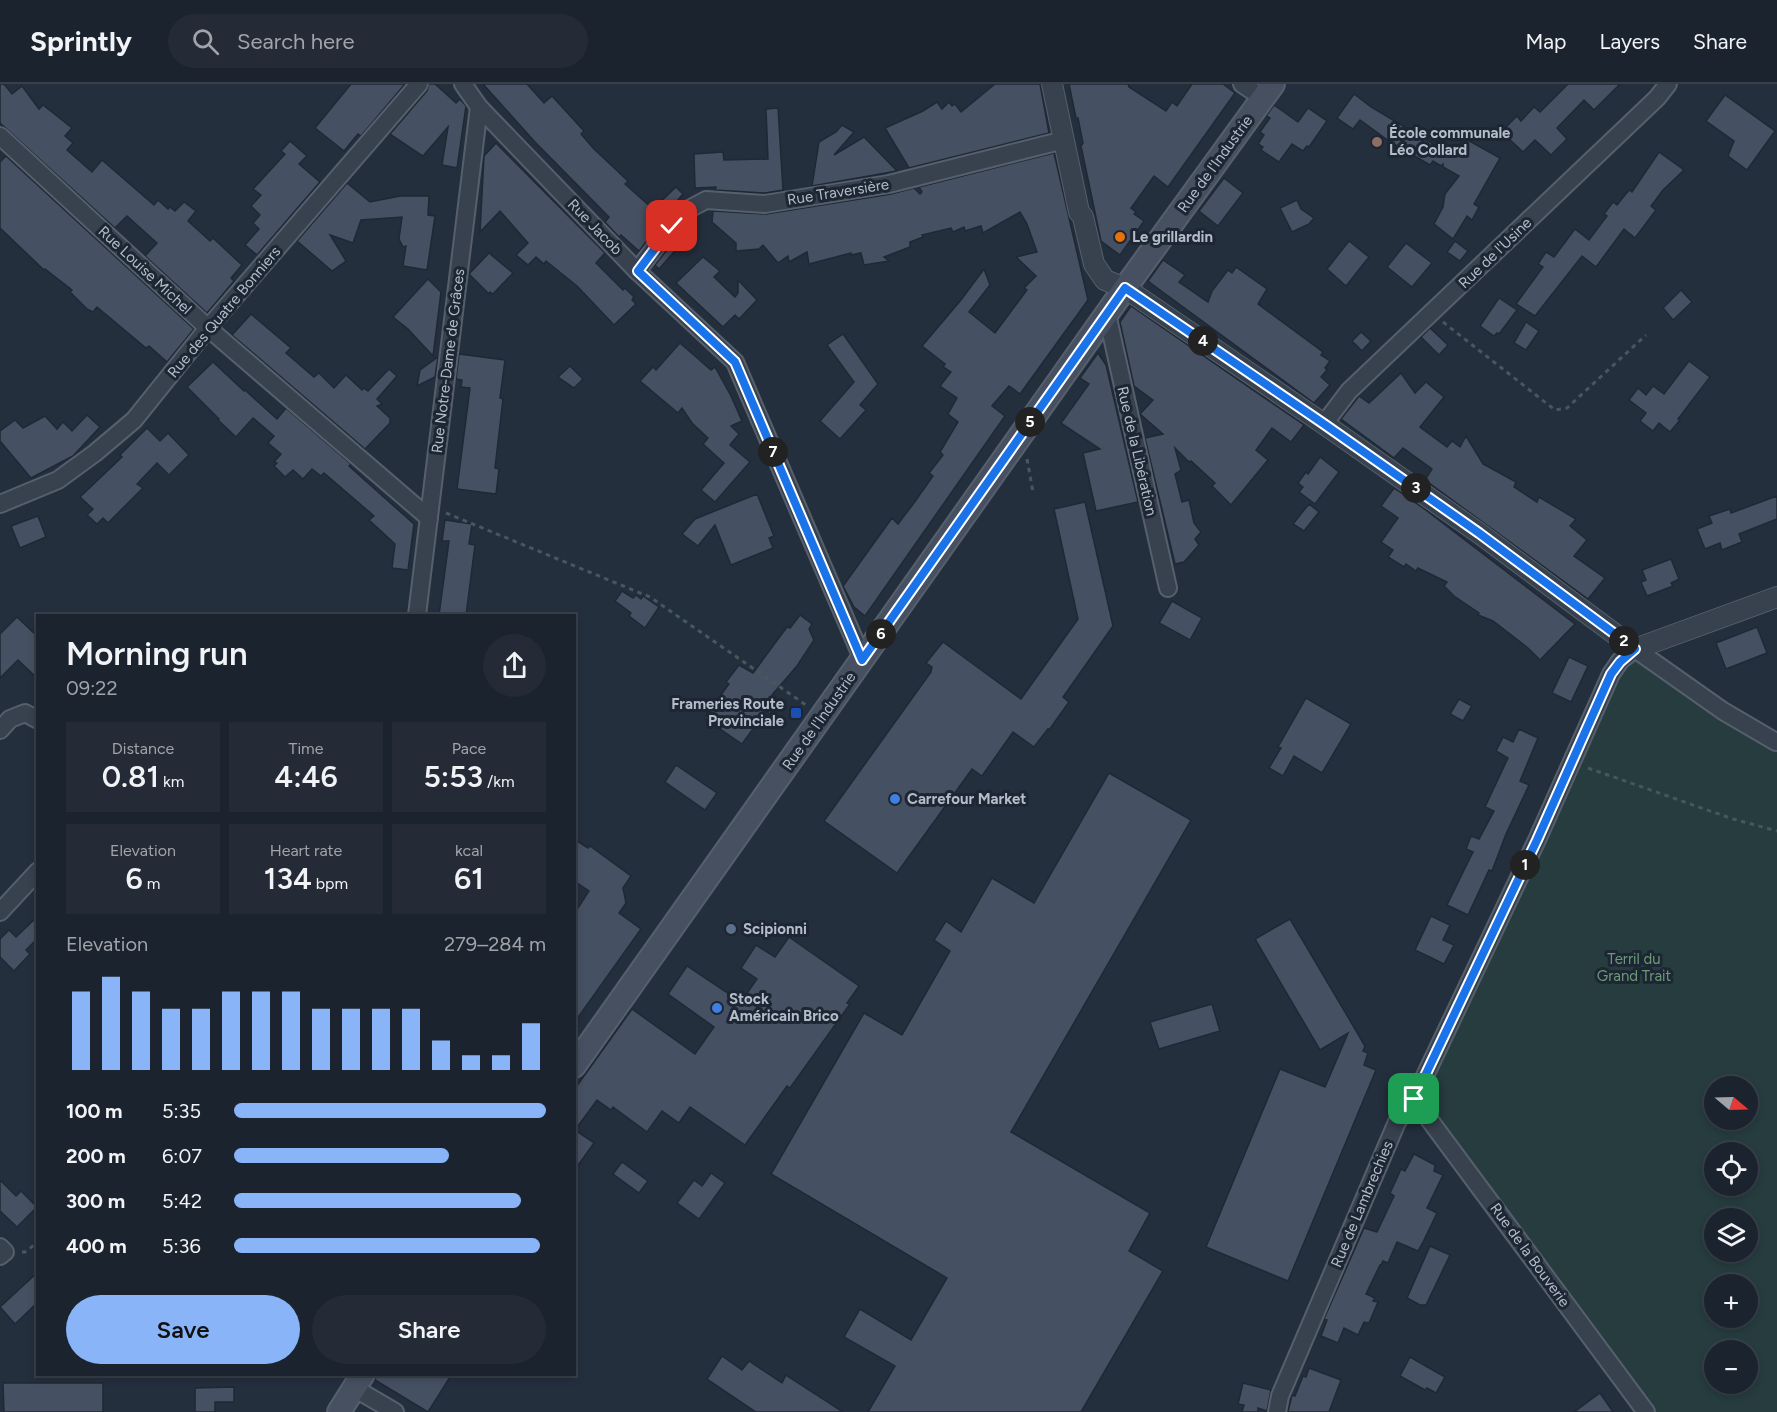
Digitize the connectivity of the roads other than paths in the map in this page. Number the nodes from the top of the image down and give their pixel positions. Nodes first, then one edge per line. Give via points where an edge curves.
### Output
1 (419, 84) edge
2 (463, 84) edge
3 (1052, 84) edge
4 (1242, 84) edge
5 (1668, 84) edge
6 (1268, 91) edge
7 (479, 107) junction
8 (0, 136) edge
9 (1064, 140) junction
10 (638, 271) junction
11 (1125, 288) junction
12 (1107, 314) junction
13 (208, 328) junction
14 (1324, 424) junction
15 (0, 504) edge
16 (430, 512) junction
17 (1168, 588) dead end
18 (1777, 597) edge
19 (417, 614) edge
20 (1635, 649) junction
21 (862, 660) junction
22 (36, 719) edge
23 (0, 730) edge
24 (1776, 742) edge
25 (36, 873) edge
26 (0, 912) edge
27 (576, 1063) edge
28 (1414, 1099) junction
29 (0, 1247) edge
30 (0, 1256) edge
31 (358, 1381) edge
32 (339, 1412) edge
33 (395, 1412) edge
34 (1277, 1412) edge
35 (1646, 1412) edge

1 - 13 street, Rue des Quatre Bonniers
2 - 7 street, Rue Jacob
3 - 9 street
4 - 6 street
5 - 14 street, Rue de l'Usine via 1349,391
6 - 11 main road, Rue de l'Industrie
7 - 10 street, Rue Jacob
7 - 16 street, Rue Notre-Dame de Grâces
8 - 13 street, Rue Louise Michel
9 - 10 street, Rue Traversière via 889,184 765,204 706,200 689,209 672,226
9 - 11 street via 1094,264 1105,280
10 - 21 street, Rue Jacob via 735,362
11 - 12 main road, Rue de l'Industrie
11 - 14 street
12 - 17 street, Rue de la Libération
12 - 21 main road, Rue de l'Industrie
13 - 15 street, Rue des Quatre Bonniers via 134,420 58,480
13 - 16 street, Rue Louise Michel
14 - 20 street
16 - 19 street, Rue Notre-Dame de Grâces
18 - 20 street
20 - 24 street via 1722,711
20 - 28 street, Rue de Lambrechies via 1611,674
21 - 27 main road, Rue de l'Industrie
22 - 23 street via 25,713 10,719
25 - 26 street
28 - 34 street, Rue de Lambrechies via 1398,1122 1280,1396
28 - 35 street, Rue de la Bouverie
29 - 30 street via 5,1252
31 - 32 main road
31 - 33 street

